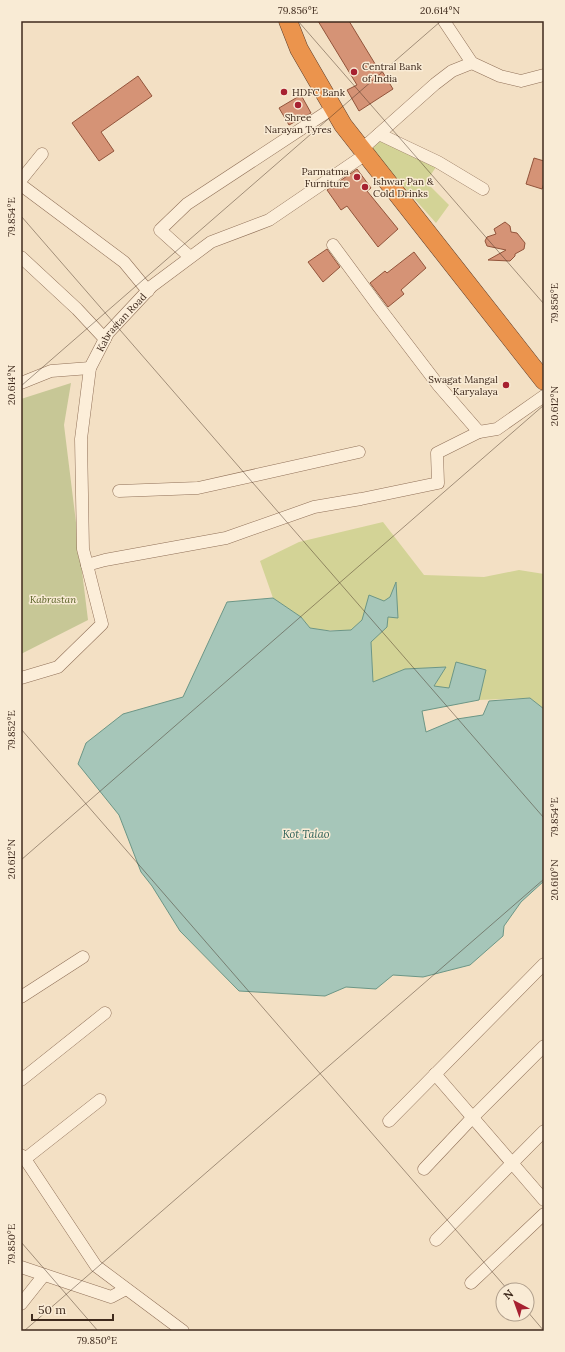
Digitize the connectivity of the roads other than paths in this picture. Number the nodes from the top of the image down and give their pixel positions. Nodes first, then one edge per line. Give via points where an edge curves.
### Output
1 (288, 21) edge
2 (444, 21) edge
3 (472, 63) junction
4 (544, 75) edge
5 (333, 108) junction
6 (379, 134) junction
7 (364, 151) junction
8 (42, 154) dead end
9 (21, 180) edge
10 (21, 185) edge
11 (483, 189) dead end
12 (333, 245) dead end
13 (21, 256) edge
14 (190, 257) junction
15 (148, 291) junction
16 (105, 339) junction
17 (90, 368) junction
18 (544, 381) edge
19 (21, 383) edge
20 (544, 396) edge
21 (479, 432) junction
22 (359, 452) dead end
23 (119, 491) dead end
24 (87, 565) junction
25 (21, 678) edge
26 (83, 957) dead end
27 (544, 964) edge
28 (21, 997) edge
29 (105, 1013) dead end
30 (544, 1046) edge
31 (23, 1074) edge
32 (435, 1074) junction
33 (100, 1100) dead end
34 (473, 1117) junction
35 (389, 1121) dead end
36 (544, 1131) edge
37 (23, 1157) edge
38 (512, 1164) junction
39 (424, 1169) dead end
40 (544, 1200) edge
41 (544, 1214) edge
42 (436, 1240) dead end
43 (21, 1267) edge
44 (44, 1275) junction
45 (471, 1283) dead end
46 (126, 1288) junction
47 (21, 1304) edge
48 (183, 1331) edge

1 - 5 highway via 299,49
2 - 3 street
3 - 4 street via 500,76 521,81
3 - 6 street, Kabrastan Road via 452,72 435,84
5 - 7 highway
5 - 14 street via 187,204 160,230
6 - 7 street, Kabrastan Road
6 - 11 street via 438,162
7 - 14 street, Kabrastan Road via 269,220 210,242
7 - 18 highway
8 - 9 street
10 - 15 street via 124,262
12 - 21 street via 440,386
13 - 16 street
14 - 15 street, Kabrastan Road
15 - 16 street, Kabrastan Road
16 - 17 street, Kabrastan Road
17 - 19 street via 51,371
17 - 24 street, Kabrastan Road via 81,439 83,549
20 - 21 street via 497,428
21 - 24 street via 437,453 438,483 314,507 226,538
22 - 23 street via 198,488
24 - 25 street, Kabrastan Road via 102,624 58,667
26 - 28 street
27 - 32 street
29 - 31 street
30 - 34 street
32 - 34 street
32 - 35 street
33 - 37 street
34 - 38 street
34 - 39 street
36 - 38 street
37 - 46 street via 96,1266
38 - 40 street
38 - 42 street
41 - 45 street
43 - 44 street
44 - 46 street via 111,1297
44 - 47 street
46 - 48 street

